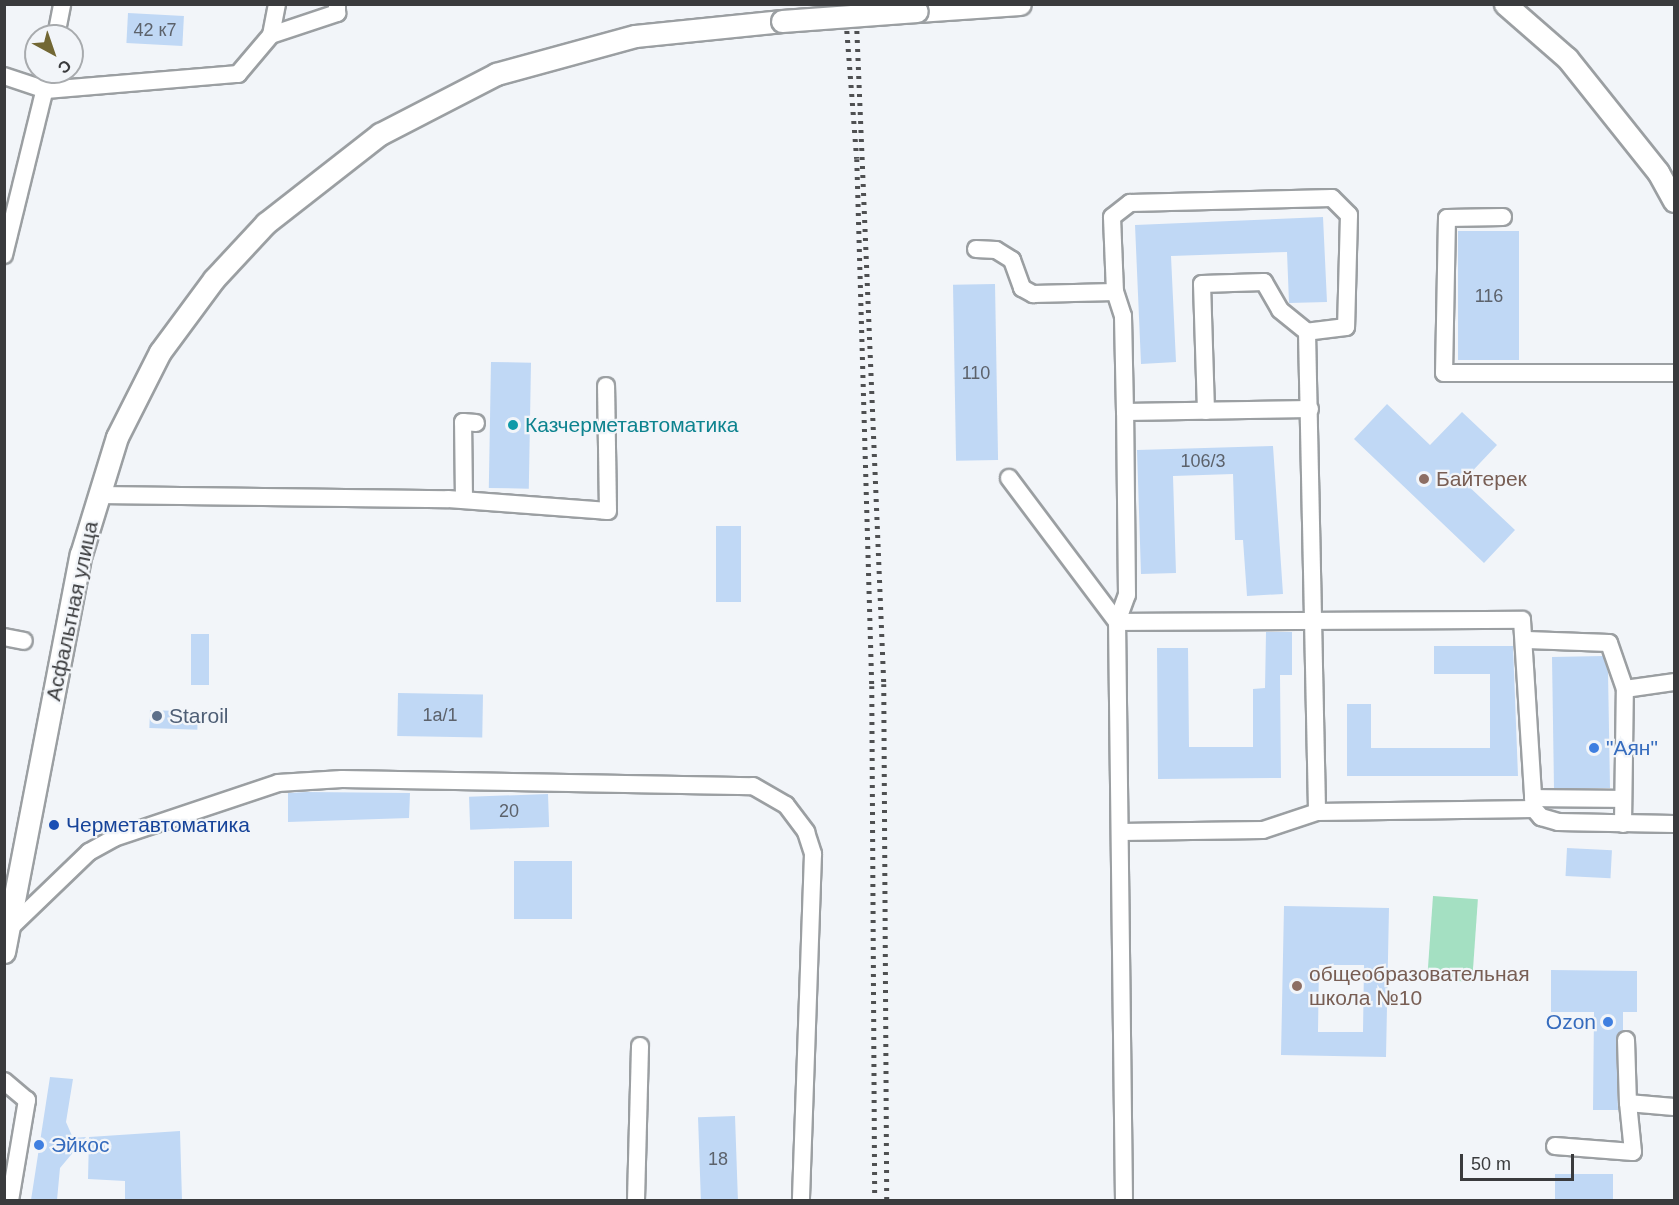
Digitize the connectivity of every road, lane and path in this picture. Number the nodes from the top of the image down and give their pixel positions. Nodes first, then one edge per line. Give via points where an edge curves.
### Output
1 (62, 4) edge
2 (277, 4) edge
3 (338, 4) edge
4 (1020, 4) edge
5 (1505, 4) edge
6 (58, 24) edge
7 (271, 35) junction
8 (4, 76) edge
9 (47, 84) edge
10 (46, 90) junction
11 (1674, 201) edge
12 (1503, 216) dead end
13 (976, 249) dead end
14 (4, 255) edge
15 (1114, 292) junction
16 (1307, 332) junction
17 (1674, 373) edge
18 (606, 386) dead end
19 (1310, 408) junction
20 (1206, 411) junction
21 (1125, 412) junction
22 (476, 423) dead end
23 (1009, 478) dead end
24 (99, 495) junction
25 (464, 500) junction
26 (1316, 621) junction
27 (1117, 622) junction
28 (4, 637) edge
29 (1527, 640) junction
30 (24, 641) dead end
31 (1674, 682) edge
32 (1625, 689) junction
33 (1623, 799) junction
34 (1534, 803) junction
35 (1317, 813) junction
36 (1623, 824) junction
37 (1674, 824) edge
38 (1120, 832) junction
39 (9, 929) junction
40 (4, 952) edge
41 (1626, 1040) dead end
42 (640, 1046) dead end
43 (4, 1081) edge
44 (1628, 1103) junction
45 (1674, 1107) edge
46 (1555, 1146) dead end
47 (10, 1200) edge
48 (636, 1200) edge
49 (801, 1200) edge
50 (1124, 1200) edge

1 - 6 street
2 - 7 street
3 - 7 street via 337,13
4 - 24 main road, Асфальтная улица, bridge via 635,36 557,54 496,75 380,134 266,223 186,313 117,437
5 - 11 main road via 1567,58 1646,156
7 - 10 street via 238,74
8 - 10 street
9 - 10 street
10 - 14 street
12 - 17 street via 1447,218 1444,373
13 - 15 street via 996,250 1012,260 1022,288 1033,294
15 - 16 street via 1112,217 1130,203 1332,198 1349,215 1346,327
15 - 21 street via 1123,316
16 - 19 street
16 - 20 street via 1280,309 1264,282 1202,284
18 - 25 street via 608,511
19 - 20 street
19 - 26 street
20 - 21 street
21 - 27 street via 1127,595
22 - 25 street via 464,422
23 - 27 street
24 - 25 street
24 - 39 main road, Асфальтная улица via 81,554
26 - 27 street
26 - 29 street via 1515,617 1526,626
26 - 35 street
27 - 38 street
28 - 30 street
29 - 32 street via 1609,643
29 - 34 street
31 - 32 street
32 - 33 street
33 - 34 street
33 - 36 street
34 - 35 street
34 - 36 street via 1541,818
35 - 38 street via 1263,830
36 - 37 street
38 - 50 street
39 - 40 main road, Асфальтная улица
39 - 49 street via 89,852 114,838 278,783 342,779 753,786 786,805 807,832 813,854
41 - 44 street
42 - 48 street
43 - 47 street via 27,1100
44 - 45 street
44 - 46 street via 1633,1152

